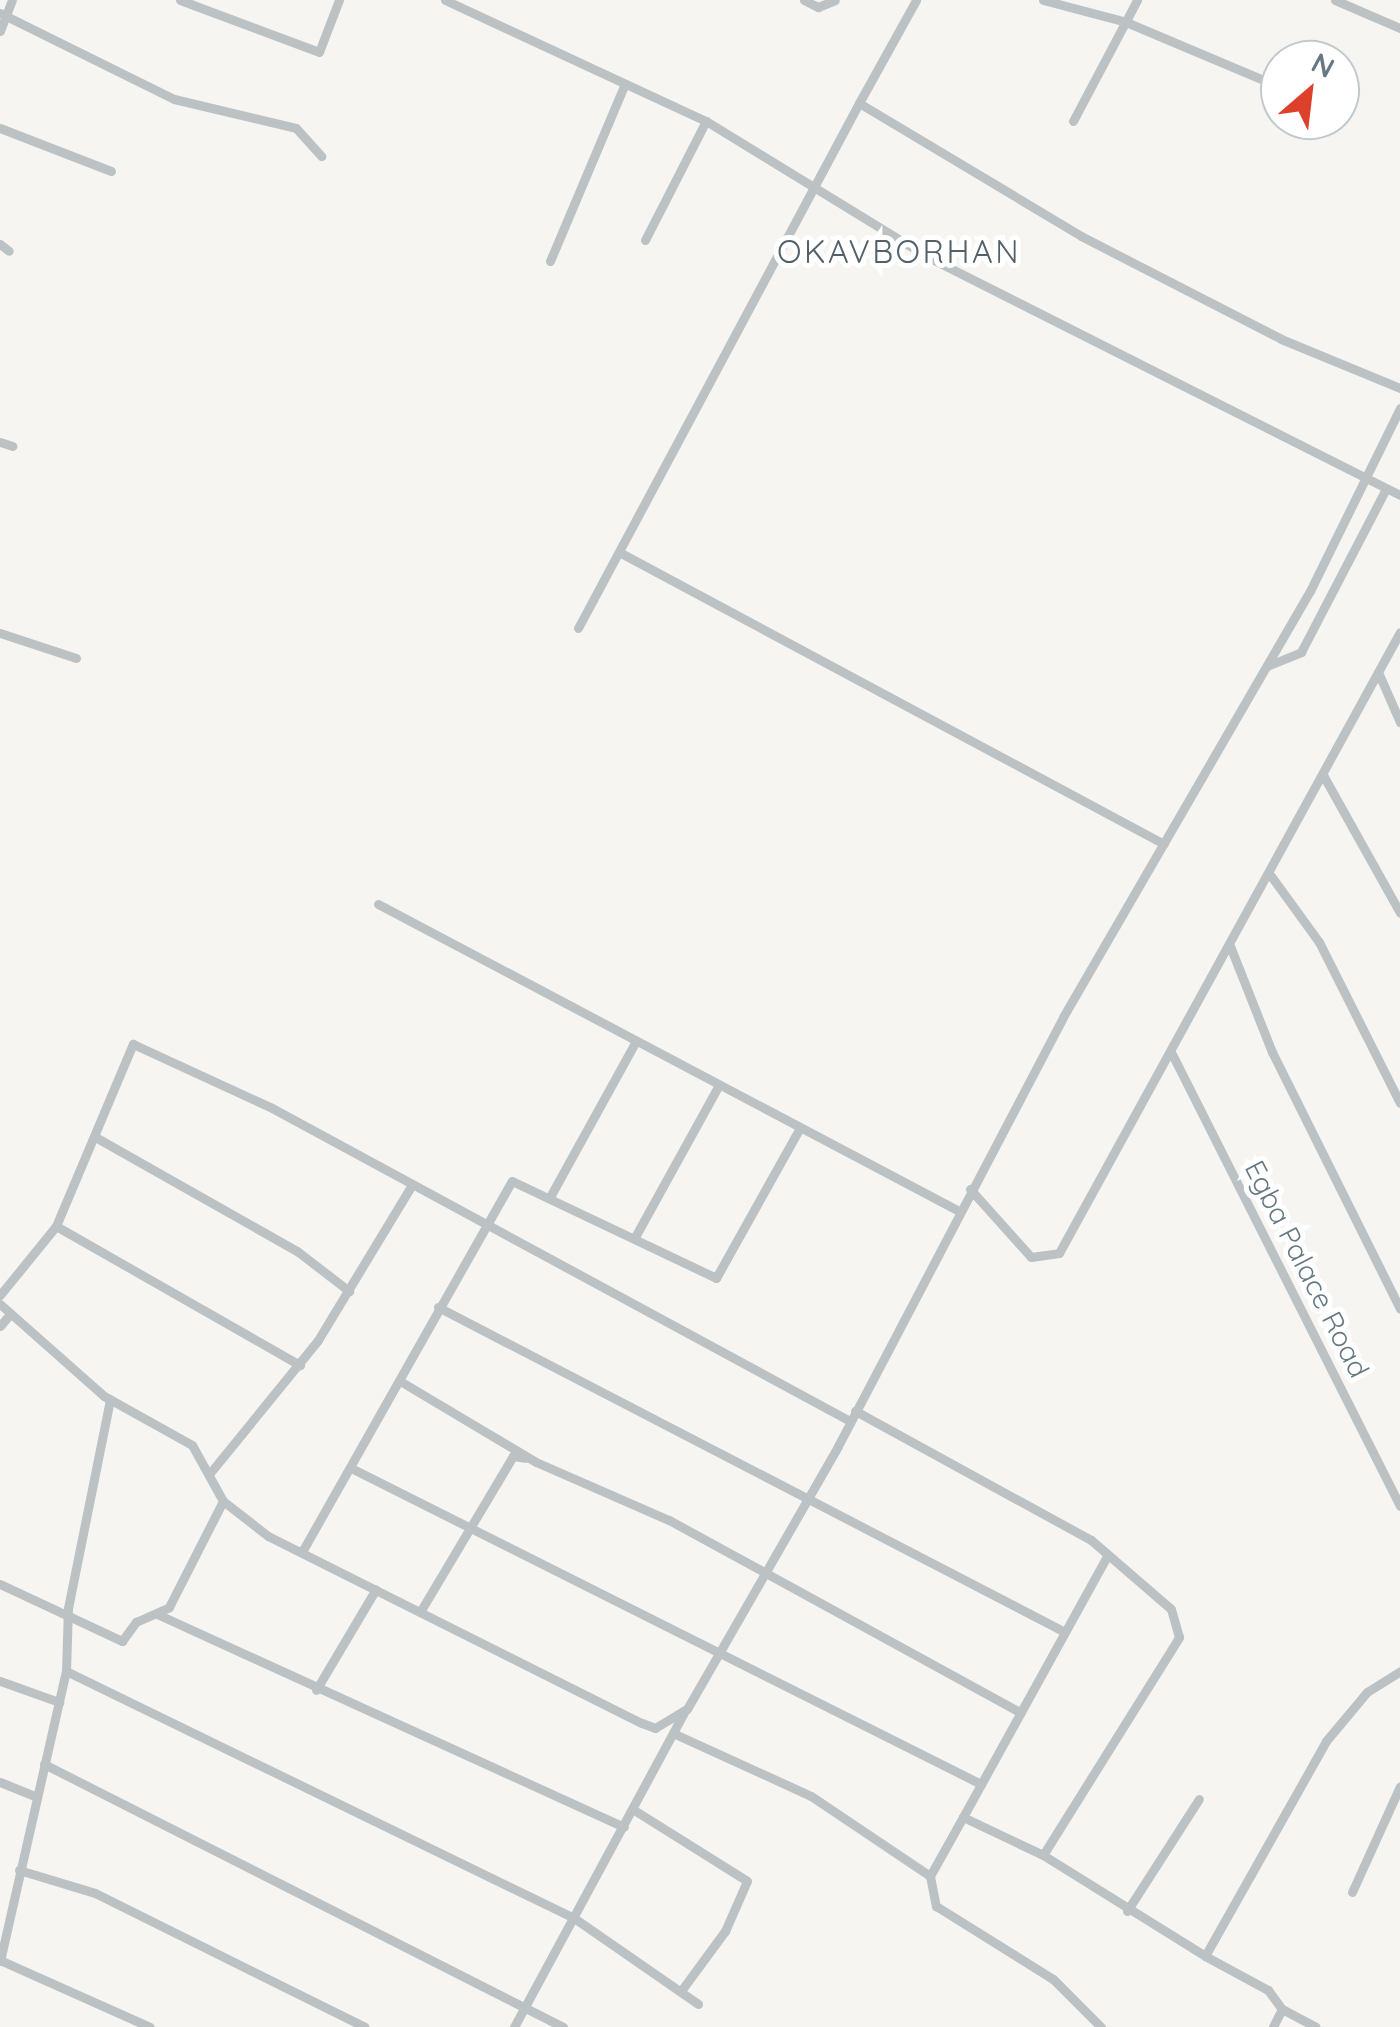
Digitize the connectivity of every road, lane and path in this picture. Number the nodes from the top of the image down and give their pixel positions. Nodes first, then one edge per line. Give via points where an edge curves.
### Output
1 (12, 0) edge
2 (180, 0) edge
3 (339, 0) edge
4 (445, 0) edge
5 (804, 0) edge
6 (836, 0) edge
7 (916, 0) edge
8 (1043, 0) edge
9 (1137, 0) edge
10 (1335, 0) edge
11 (3, 14) edge
12 (1126, 22) junction
13 (1400, 28) edge
14 (0, 31) edge
15 (1260, 78) edge
16 (624, 86) junction
17 (858, 104) junction
18 (706, 121) junction
19 (1072, 121) dead end
20 (0, 128) edge
21 (322, 156) dead end
22 (111, 170) dead end
23 (815, 189) junction
24 (645, 240) dead end
25 (0, 244) edge
26 (10, 251) dead end
27 (550, 261) dead end
28 (1400, 388) edge
29 (1400, 408) edge
30 (0, 442) edge
31 (12, 446) dead end
32 (1370, 480) junction
33 (1386, 489) junction
34 (1400, 495) edge
35 (619, 552) junction
36 (578, 628) dead end
37 (0, 632) edge
38 (1400, 632) edge
39 (76, 658) dead end
40 (1268, 666) junction
41 (1378, 672) junction
42 (1400, 722) edge
43 (1323, 774) junction
44 (1164, 844) junction
45 (1271, 876) junction
46 (378, 904) dead end
47 (1400, 913) edge
48 (1230, 946) junction
49 (636, 1041) junction
50 (1172, 1054) junction
51 (719, 1085) junction
52 (1400, 1103) edge
53 (800, 1128) junction
54 (96, 1138) junction
55 (412, 1185) junction
56 (970, 1189) junction
57 (552, 1195) junction
58 (956, 1210) junction
59 (56, 1226) junction
60 (484, 1229) junction
61 (635, 1237) junction
62 (348, 1291) junction
63 (0, 1295) edge
64 (0, 1304) edge
65 (438, 1307) junction
66 (1400, 1308) edge
67 (10, 1314) junction
68 (0, 1326) edge
69 (300, 1364) junction
70 (400, 1381) junction
71 (110, 1399) junction
72 (855, 1411) junction
73 (850, 1421) junction
74 (351, 1468) junction
75 (210, 1474) junction
76 (809, 1493) junction
77 (223, 1501) junction
78 (1400, 1506) edge
79 (650, 1516) dead end
80 (475, 1529) junction
81 (303, 1550) junction
82 (1106, 1558) junction
83 (762, 1574) junction
84 (0, 1584) edge
85 (376, 1589) junction
86 (68, 1608) junction
87 (420, 1612) junction
88 (157, 1614) junction
89 (1065, 1632) junction
90 (724, 1648) junction
91 (1400, 1671) edge
92 (66, 1672) junction
93 (0, 1682) edge
94 (316, 1690) junction
95 (59, 1702) junction
96 (686, 1709) junction
97 (1020, 1712) junction
98 (655, 1728) junction
99 (675, 1734) junction
100 (666, 1752) junction
101 (44, 1764) junction
102 (0, 1782) edge
103 (981, 1784) junction
104 (1400, 1786) edge
105 (37, 1797) junction
106 (1200, 1799) dead end
107 (634, 1810) junction
108 (962, 1817) junction
109 (624, 1827) junction
110 (1044, 1855) junction
111 (19, 1870) junction
112 (930, 1876) junction
113 (1352, 1892) dead end
114 (1127, 1911) junction
115 (574, 1918) junction
116 (1205, 1956) junction
117 (0, 1960) edge
118 (680, 1991) junction
119 (529, 2004) junction
120 (698, 2004) dead end
121 (1282, 2009) junction
122 (150, 2027) edge
123 (365, 2027) edge
124 (514, 2027) edge
125 (563, 2027) edge
126 (1101, 2027) edge
127 (1273, 2027) edge
128 (1316, 2027) edge

1 - 11 street
2 - 3 street via 319,52
4 - 16 street
5 - 6 street
7 - 17 street
8 - 12 street
9 - 12 street
10 - 13 street
11 - 14 street
11 - 21 street via 174,99 296,128
12 - 15 street
12 - 19 street
16 - 18 street
16 - 27 street
17 - 23 street
17 - 28 street via 1081,236 1281,340
18 - 23 street
18 - 24 street
20 - 22 street
23 - 32 street via 942,264
23 - 35 street via 673,437
25 - 26 street
29 - 32 street
30 - 31 street
32 - 33 street
32 - 40 street
33 - 34 street
33 - 40 street via 1301,652
35 - 36 street
35 - 44 street
37 - 39 street
38 - 41 street
40 - 44 street
41 - 42 street
41 - 43 street
43 - 45 street
43 - 47 street
44 - 56 street
45 - 48 street
45 - 52 street via 1318,942
46 - 49 street
48 - 50 street
48 - 66 street via 1272,1052
49 - 51 street
49 - 57 street
50 - 56 street via 1059,1254 1031,1257
50 - 78 street, Egba Palace Road
51 - 53 street
51 - 61 street
53 - 58 street
53 - 61 street via 716,1278
54 - 55 street via 133,1044
54 - 59 street
54 - 62 street via 297,1251
55 - 60 street
55 - 62 street
56 - 58 street
57 - 60 street via 512,1180
57 - 61 street
58 - 72 street
59 - 63 street
59 - 69 street
60 - 65 street
60 - 73 street
62 - 69 street
64 - 67 street
65 - 70 street
65 - 76 street
67 - 68 street
67 - 71 street
69 - 75 street
70 - 74 street
70 - 83 street via 536,1462
71 - 75 street via 192,1445
71 - 86 street
72 - 73 street
72 - 82 street via 1091,1540
73 - 76 street
74 - 80 street
74 - 81 street
75 - 77 street
76 - 83 street
76 - 89 street
77 - 81 street
77 - 88 street
79 - 80 street via 512,1456
80 - 87 street
80 - 90 street
81 - 85 street
82 - 89 street
82 - 110 street via 1171,1609 1179,1636
83 - 90 street
83 - 97 street
84 - 86 street
85 - 87 street
85 - 94 street
86 - 88 street via 122,1641
86 - 92 street
87 - 98 street
88 - 94 street
89 - 97 street
90 - 96 street
90 - 103 street
91 - 116 street via 1336,1727
92 - 95 street
92 - 115 street
93 - 95 street
94 - 109 street
95 - 101 street
96 - 98 street
96 - 99 street
97 - 103 street
98 - 100 street
99 - 100 street
99 - 112 street via 811,1796
100 - 107 street
101 - 105 street
101 - 119 street
102 - 105 street
103 - 108 street
104 - 113 street
105 - 111 street
106 - 114 street
107 - 109 street
107 - 118 street via 747,1881 733,1918
108 - 110 street
108 - 112 street
109 - 115 street
110 - 114 street
111 - 117 street
111 - 123 street via 94,1893
112 - 126 street via 936,1906 1052,1979
114 - 116 street
115 - 118 street
115 - 119 street
116 - 121 street via 1256,1979
117 - 122 street
118 - 120 street
119 - 124 street
119 - 125 street
121 - 127 street
121 - 128 street

